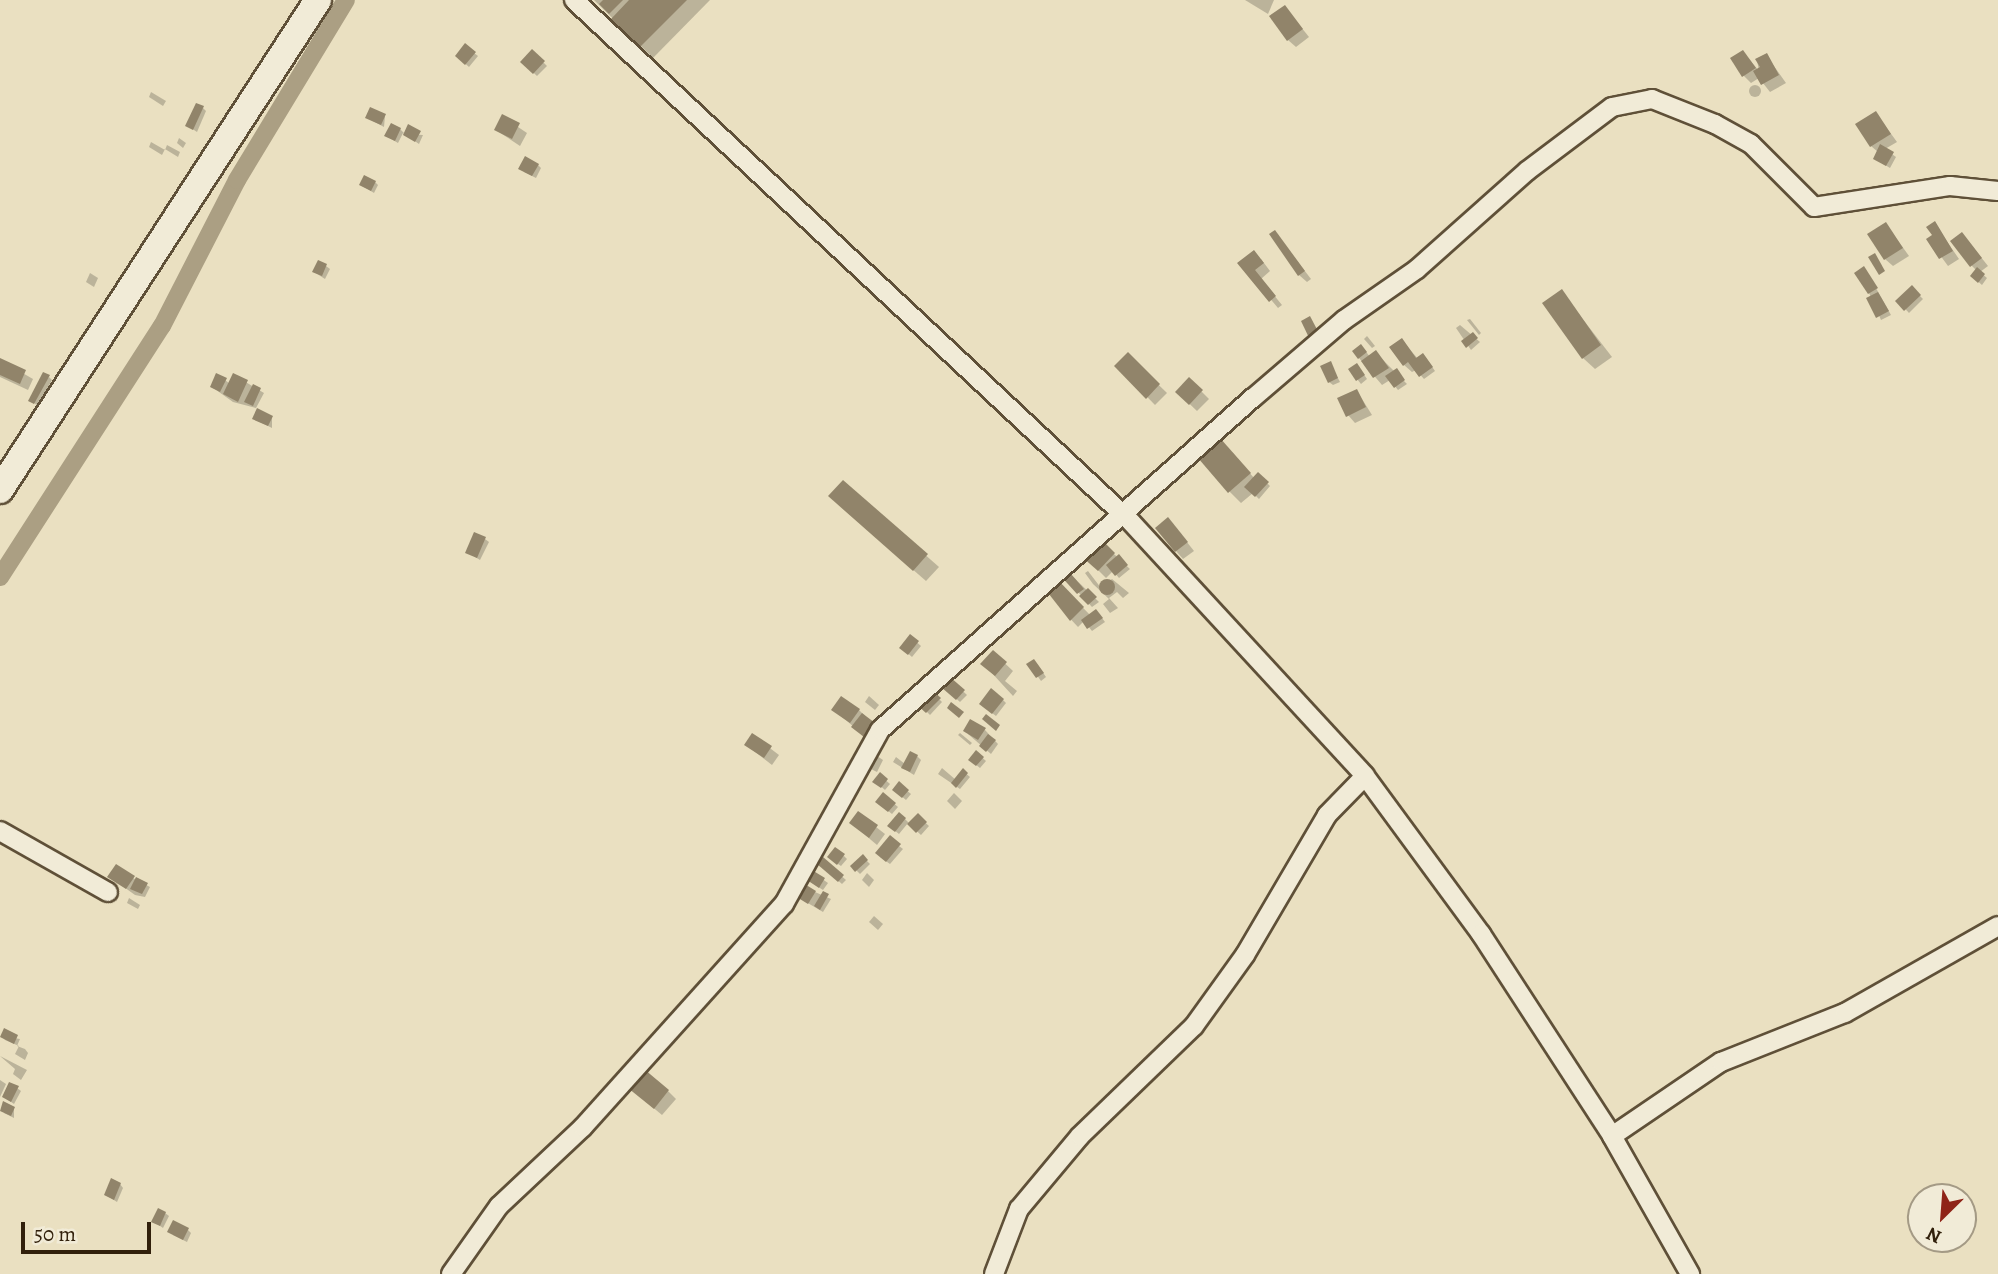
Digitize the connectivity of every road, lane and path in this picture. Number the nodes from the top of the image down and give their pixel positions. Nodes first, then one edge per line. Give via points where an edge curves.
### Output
1 (318, 0) edge
2 (574, 0) edge
3 (1998, 191) edge
4 (0, 490) edge
5 (1122, 515) junction
6 (1365, 776) junction
7 (0, 831) edge
8 (108, 892) dead end
9 (1998, 926) edge
10 (1612, 1136) junction
11 (451, 1274) edge
12 (994, 1274) edge
13 (1690, 1274) edge

1 - 4 main road
2 - 5 street
3 - 5 street via 1950,186 1814,207 1751,144 1715,124 1652,99 1621,103 1527,171 1417,269 1344,320
5 - 6 street
5 - 11 street via 880,730 784,904 583,1127 499,1206
6 - 10 street via 1481,934
6 - 12 street via 1327,816 1245,955 1194,1026 1080,1136 1019,1209
7 - 8 street
9 - 10 street via 1845,1013 1721,1062
10 - 13 street

